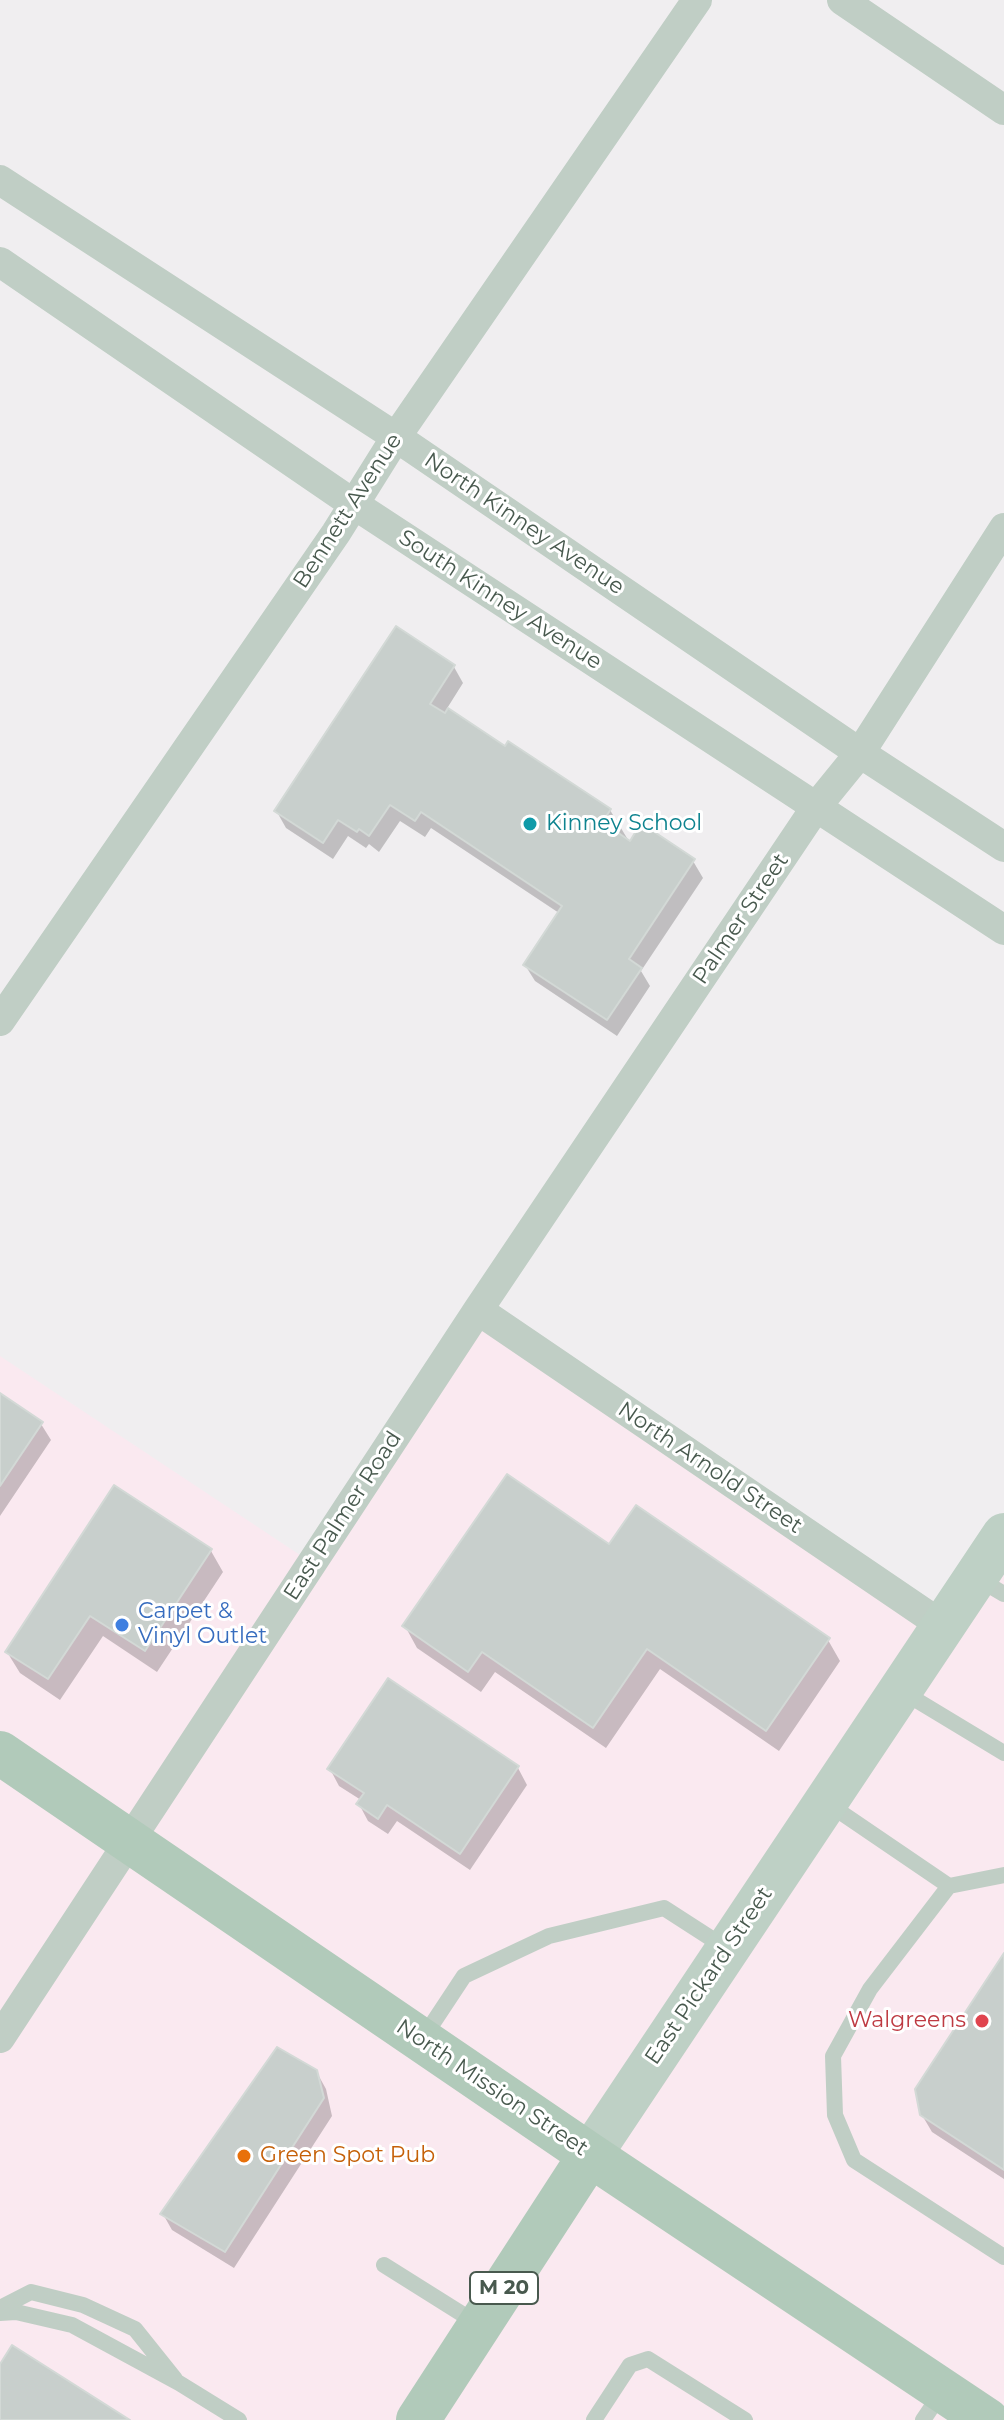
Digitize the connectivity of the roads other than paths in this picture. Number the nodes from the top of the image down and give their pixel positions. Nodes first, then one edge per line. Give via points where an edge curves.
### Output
1 (697, 0) edge
2 (842, 0) edge
3 (1004, 110) edge
4 (0, 180) edge
5 (0, 262) edge
6 (396, 437) junction
7 (355, 505) junction
8 (1004, 528) edge
9 (860, 753) junction
10 (816, 807) junction
11 (1004, 847) edge
12 (1004, 930) edge
13 (3, 1000) edge
14 (478, 1310) junction
15 (1004, 1535) edge
16 (990, 1586) edge
17 (943, 1626) junction
18 (900, 1690) junction
19 (0, 1753) edge
20 (1004, 1753) edge
21 (826, 1802) junction
22 (130, 1842) junction
23 (1004, 1875) edge
24 (949, 1886) junction
25 (728, 1949) junction
26 (0, 2038) edge
27 (421, 2040) junction
28 (590, 2155) junction
29 (1004, 2257) edge
30 (384, 2265) dead end
31 (0, 2311) edge
32 (479, 2325) junction
33 (179, 2383) junction
34 (933, 2405) edge
35 (239, 2420) edge
36 (418, 2420) edge
37 (594, 2420) edge
38 (745, 2420) edge
39 (987, 2420) edge

1 - 6 street, Bennett Avenue
2 - 3 street
4 - 6 street, North Kinney Avenue
5 - 7 street, South Kinney Avenue
6 - 7 street, Bennett Avenue
6 - 9 street, North Kinney Avenue
7 - 10 street, South Kinney Avenue
7 - 13 street, Bennett Avenue
8 - 9 street, Palmer Street
9 - 10 street, Palmer Street
9 - 11 street, North Kinney Avenue
10 - 12 street, South Kinney Avenue
10 - 14 street, Palmer Street
14 - 17 street, North Arnold Street
14 - 22 street, East Palmer Road
15 - 16 main road, East Pickard Street
16 - 17 main road, East Pickard Street
17 - 18 main road, East Pickard Street
18 - 20 lane
18 - 21 main road, East Pickard Street
19 - 22 main road, North Mission Street
21 - 24 lane
21 - 25 main road, East Pickard Street
22 - 26 street, East Palmer Road
22 - 27 main road, North Mission Street
23 - 24 lane
24 - 29 lane via 870,1989 833,2056 835,2115 854,2160
25 - 27 lane via 664,1908 549,1936 464,1976
25 - 28 main road, East Pickard Street
27 - 28 main road, North Mission Street
28 - 32 main road, East Pickard Street / M 20
28 - 34 main road, North Mission Street
30 - 32 lane
31 - 33 lane via 72,2325
31 - 33 lane via 31,2292 83,2305 135,2329
32 - 36 main road, East Pickard Street / M 20
33 - 35 lane
34 - 39 main road, North Mission Street
37 - 38 lane via 630,2365 648,2359

